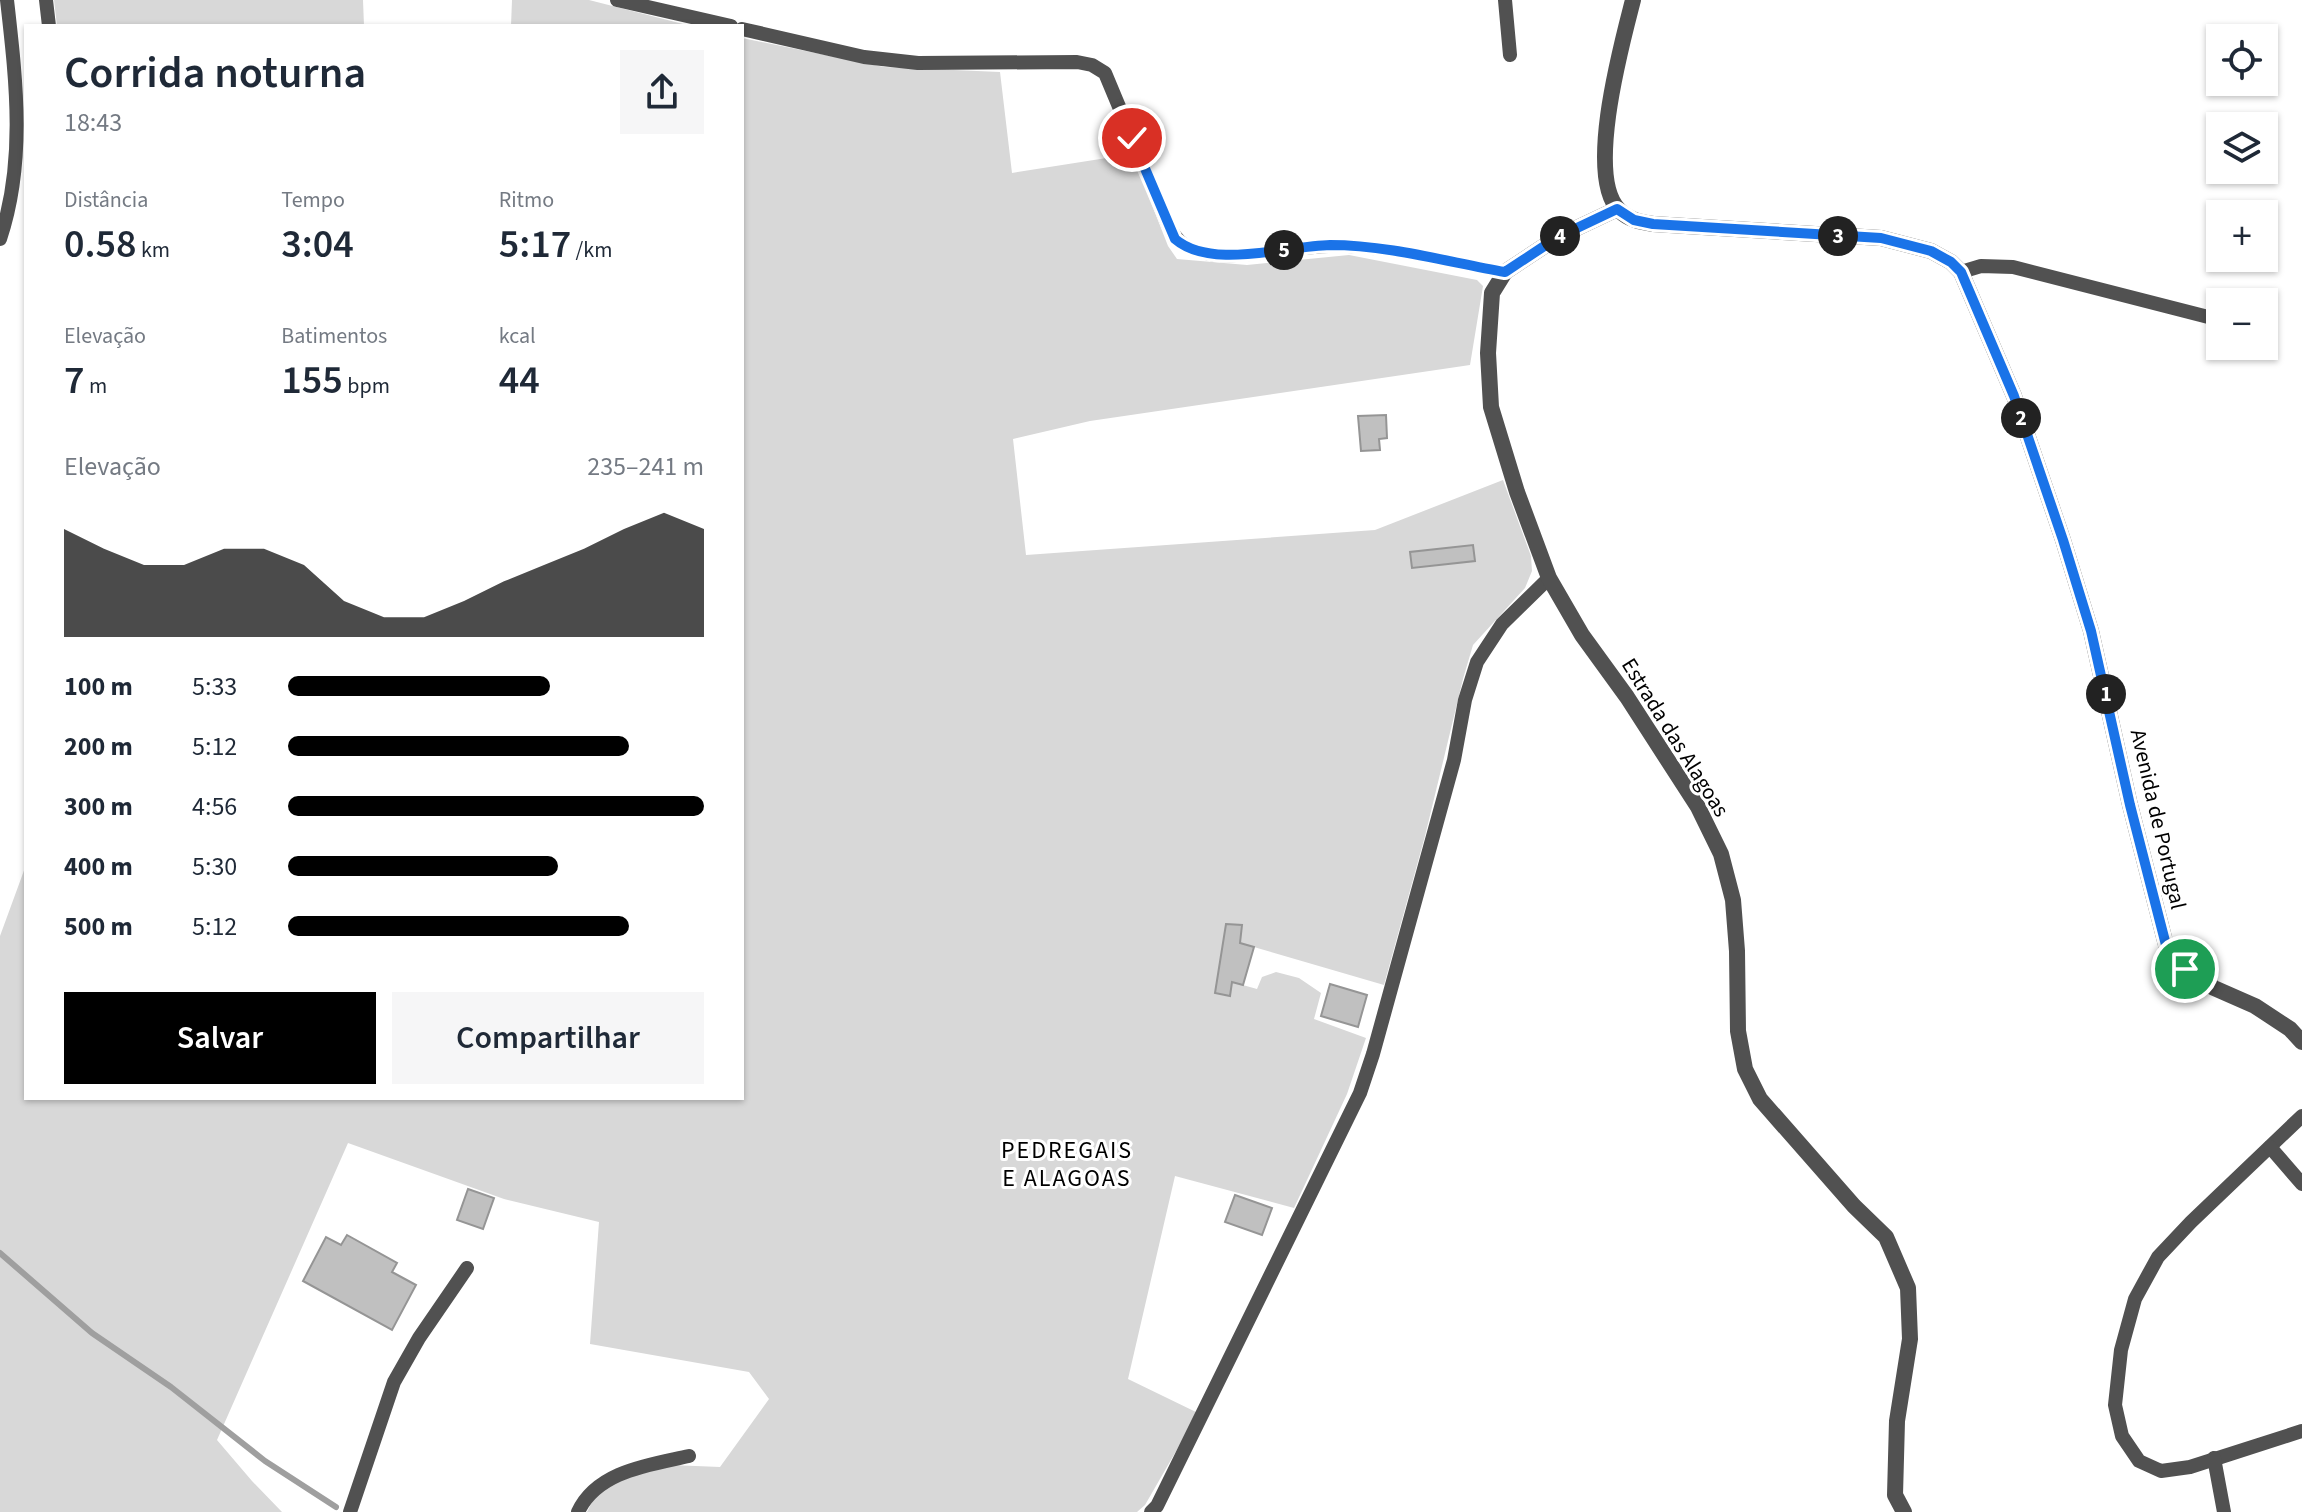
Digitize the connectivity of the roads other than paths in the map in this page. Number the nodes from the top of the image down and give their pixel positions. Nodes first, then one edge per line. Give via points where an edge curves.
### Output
1 (7, 0) edge
2 (46, 0) edge
3 (617, 0) edge
4 (1505, 0) edge
5 (1633, 0) edge
6 (49, 24) edge
7 (722, 24) edge
8 (744, 29) edge
9 (1510, 55) dead end
10 (1617, 209) junction
11 (0, 239) edge
12 (1505, 272) junction
13 (1961, 272) junction
14 (2206, 316) edge
15 (1549, 578) junction
16 (2302, 1042) edge
17 (2302, 1116) edge
18 (2270, 1147) junction
19 (2302, 1184) edge
20 (467, 1268) dead end
21 (2302, 1431) edge
22 (689, 1456) dead end
23 (2214, 1458) junction
24 (350, 1512) edge
25 (578, 1512) edge
26 (1151, 1512) edge
27 (1904, 1512) edge
28 (2224, 1512) edge

1 - 11 street via 18,121 12,190
2 - 6 street
3 - 7 street
4 - 9 street
5 - 10 street via 1605,137 1609,192
8 - 12 street via 864,57 918,63 1092,65 1105,73 1168,224 1184,246 1213,254 1329,245
10 - 12 street via 1558,237
10 - 13 street via 1653,224 1881,238 1931,251
12 - 15 street, Estrada das Alagoas via 1492,293 1491,407
13 - 14 street via 1981,266 2013,267
13 - 16 street, Avenida de Portugal via 2014,396 2091,631 2166,945 2185,969 2255,1006
15 - 26 street via 1502,624 1477,662 1360,1093
15 - 27 street, Estrada das Alagoas via 1698,807 1721,854 1733,900 1738,1031 1745,1069 1760,1099 1886,1237 1908,1288 1910,1339 1897,1421 1895,1495
17 - 18 street
18 - 19 street
18 - 23 street via 2158,1257 2135,1299 2121,1350 2115,1405 2122,1436 2139,1461 2161,1471
20 - 24 street via 394,1382
21 - 23 street
22 - 25 street via 609,1479 585,1498
23 - 28 street

